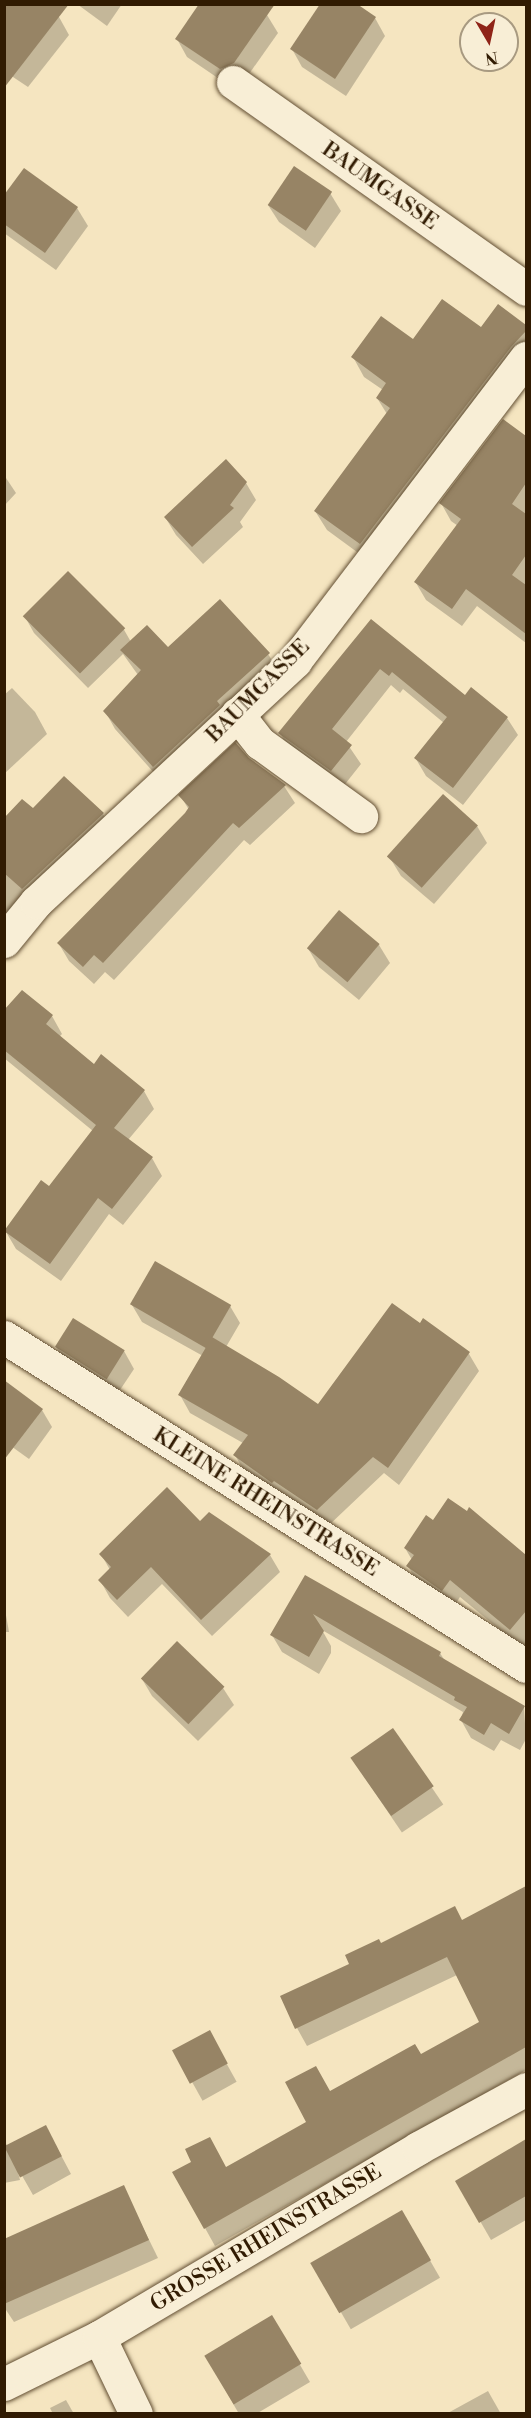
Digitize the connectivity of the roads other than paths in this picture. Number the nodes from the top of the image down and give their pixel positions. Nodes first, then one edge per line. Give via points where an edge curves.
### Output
1 (233, 82) dead end
2 (526, 289) edge
3 (526, 358) edge
4 (237, 714) junction
5 (361, 816) dead end
6 (4, 941) edge
7 (4, 1337) edge
8 (526, 1666) edge
9 (526, 2089) edge
10 (99, 2337) junction
11 (4, 2384) edge
12 (136, 2414) edge

1 - 2 street, BAUMGASSE
3 - 4 street, BAUMGASSE via 295,661
4 - 5 street via 260,743
4 - 6 street, BAUMGASSE via 36,902
7 - 8 street, KLEINE RHEINSTRASSE
9 - 10 street, GROSSE RHEINSTRASSE via 408,2154
10 - 11 street, GROSSE RHEINSTRASSE
10 - 12 street

